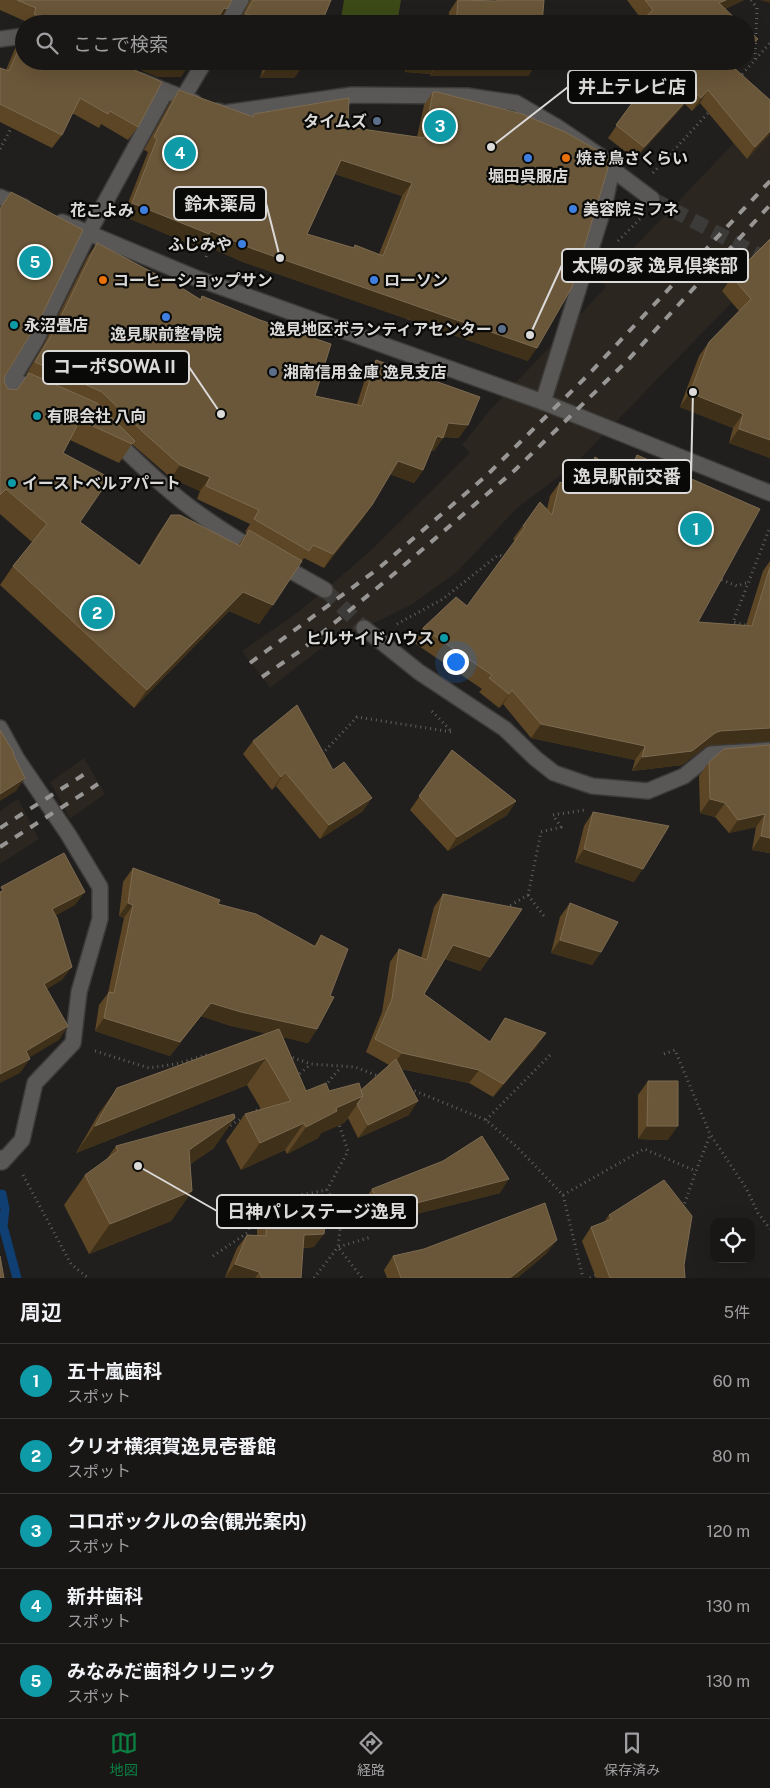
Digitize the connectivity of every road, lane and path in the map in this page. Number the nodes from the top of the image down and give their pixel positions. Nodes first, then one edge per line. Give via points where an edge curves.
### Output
1 (241, 0) edge
2 (750, 0) edge
3 (232, 15) edge
4 (15, 37) edge
5 (0, 39) edge
6 (770, 43) edge
7 (755, 60) joint
8 (200, 70) edge
9 (746, 70) edge
10 (131, 76) edge
11 (735, 82) edge
12 (166, 91) junction
13 (183, 98) junction
14 (716, 103) edge
15 (14, 124) edge
16 (0, 149) edge
17 (612, 169) junction
18 (638, 189) junction
19 (0, 198) edge
20 (652, 199) tunnel mouth
21 (89, 232) junction
22 (214, 236) edge
23 (196, 278) junction
24 (411, 312) edge
25 (398, 351) junction
26 (12, 380) junction
27 (54, 398) edge
28 (0, 400) edge
29 (543, 402) junction
30 (102, 427) edge
31 (770, 493) edge
32 (770, 526) edge
33 (507, 557) edge
34 (712, 576) edge
35 (749, 582) junction
36 (325, 590) tunnel mouth
37 (753, 627) edge
38 (364, 628) tunnel mouth
39 (376, 638) junction
40 (428, 707) dead end
41 (0, 728) edge
42 (770, 750) edge
43 (319, 757) edge
44 (561, 827) dead end
45 (528, 895) junction
46 (500, 912) edge
47 (546, 919) dead end
48 (72, 1044) junction
49 (212, 1054) edge
50 (283, 1054) edge
51 (664, 1054) dead end
52 (550, 1055) dead end
53 (311, 1064) junction
54 (341, 1067) junction
55 (382, 1078) edge
56 (290, 1082) edge
57 (408, 1088) edge
58 (320, 1092) edge
59 (263, 1106) dead end
60 (336, 1116) edge
61 (486, 1120) junction
62 (221, 1131) edge
63 (710, 1134) junction
64 (5, 1155) edge
65 (696, 1171) junction
66 (327, 1190) junction
67 (563, 1195) junction
68 (677, 1215) edge
69 (770, 1229) edge
70 (371, 1237) dead end
71 (338, 1247) junction
72 (213, 1256) dead end
73 (603, 1270) edge
74 (88, 1278) edge
75 (314, 1278) edge
76 (362, 1278) edge
77 (583, 1278) edge
78 (590, 1278) edge

1 - 3 street
2 - 7 path via 757,8
4 - 5 street
6 - 7 path
8 - 13 street
9 - 11 path
10 - 12 street
12 - 13 street
12 - 21 street
13 - 17 street via 224,114 352,96 468,96 516,103 600,156
14 - 18 path
15 - 16 path
17 - 18 street
17 - 29 street via 601,216
18 - 20 street
19 - 21 street
21 - 23 street
21 - 26 street via 36,340
22 - 23 path
23 - 25 street
24 - 25 path
25 - 29 street
26 - 27 street
26 - 28 street
29 - 31 street
30 - 36 street via 141,466 195,510
32 - 35 path
33 - 39 path via 498,555 443,599
34 - 35 path via 737,586
35 - 37 path via 733,622
38 - 39 street
39 - 42 street via 419,672 505,729 554,773 592,786 648,791 684,776 711,754
40 - 43 path via 452,732 358,717
41 - 48 street via 100,887 100,919 79,992
44 - 45 path via 540,832
45 - 46 path
45 - 47 path
48 - 49 path via 149,1068
48 - 64 street via 35,1083 22,1140
50 - 53 path
51 - 63 path via 675,1050
52 - 61 path
53 - 54 path
53 - 56 path
54 - 55 path via 354,1067
54 - 58 path
57 - 61 path
59 - 62 path
60 - 66 path via 348,1151
61 - 67 path
63 - 65 path
63 - 69 path
64 - 74 path via 70,1264
65 - 67 path via 644,1149
65 - 68 path via 683,1208
66 - 71 path via 342,1214
66 - 72 path via 269,1200 256,1208 248,1233
67 - 77 path
70 - 71 path
71 - 75 path
71 - 76 path
73 - 78 path

